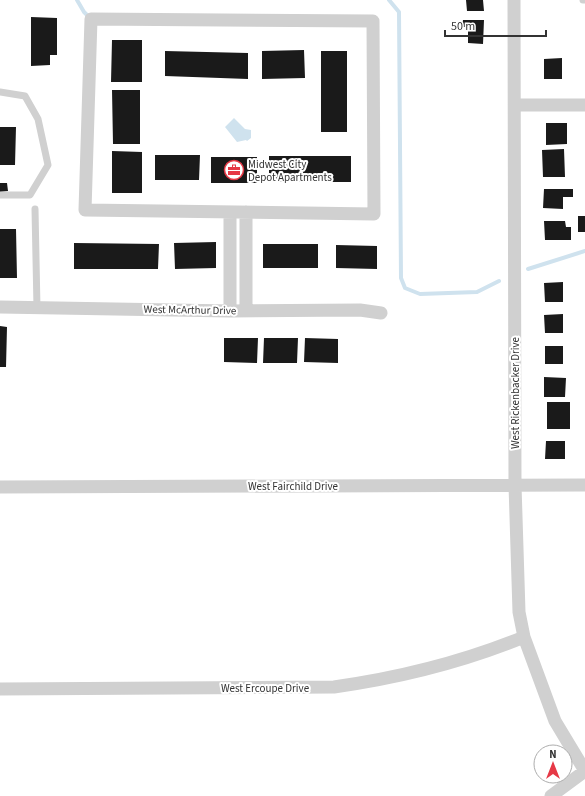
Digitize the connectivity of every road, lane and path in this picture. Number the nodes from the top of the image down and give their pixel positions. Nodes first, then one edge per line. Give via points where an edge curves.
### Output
1 (514, 0) edge
2 (0, 92) edge
3 (516, 105) junction
4 (585, 105) edge
5 (0, 195) edge
6 (35, 209) dead end
7 (230, 212) junction
8 (246, 212) junction
9 (0, 307) edge
10 (37, 308) junction
11 (230, 311) junction
12 (246, 311) junction
13 (381, 313) dead end
14 (515, 485) junction
15 (585, 485) edge
16 (0, 487) edge
17 (524, 637) junction
18 (0, 689) edge
19 (585, 771) edge
20 (551, 796) edge

1 - 3 street, West Rickenbacker Drive
2 - 5 lane via 26,96 38,119 48,165 30,195
3 - 4 street
3 - 14 street, West Rickenbacker Drive
6 - 10 lane
7 - 8 street
7 - 8 street via 85,210 91,19 373,22 374,214
7 - 11 street
8 - 12 street
9 - 10 street, West McArthur Drive
10 - 11 street, West McArthur Drive
11 - 12 street, West McArthur Drive
12 - 13 street, West McArthur Drive via 360,310
14 - 15 street, West Fairchild Drive
14 - 16 street, West Fairchild Drive
14 - 17 street, West Rickenbacker Drive via 519,612
17 - 18 street, West Ercoupe Drive via 497,648 387,679 334,687
17 - 19 street, West Rickenbacker Drive via 555,721
19 - 20 street

